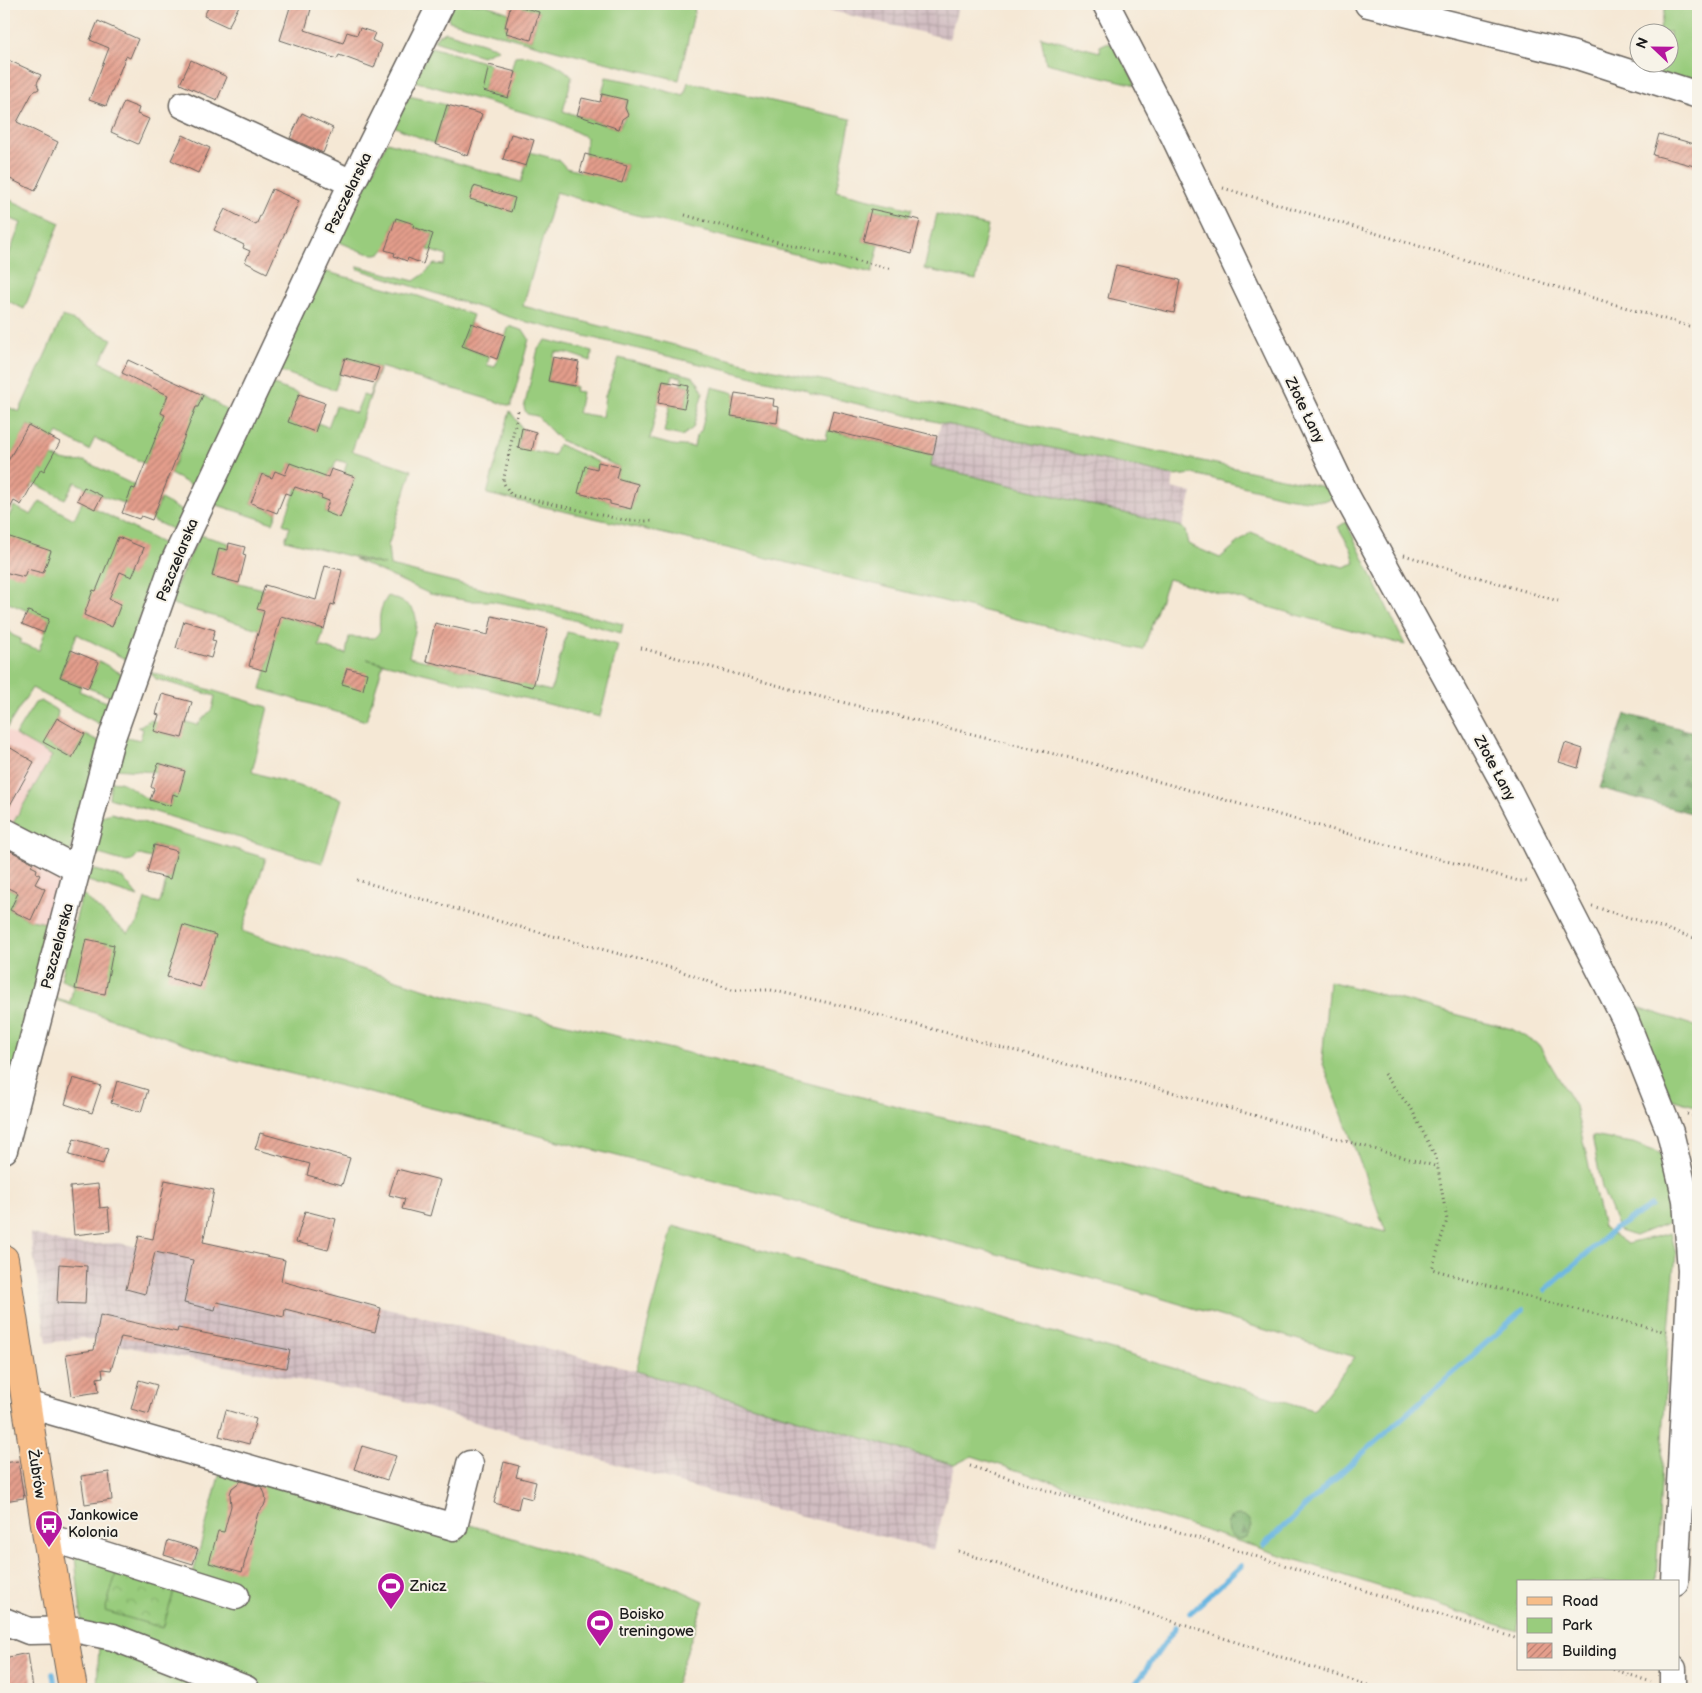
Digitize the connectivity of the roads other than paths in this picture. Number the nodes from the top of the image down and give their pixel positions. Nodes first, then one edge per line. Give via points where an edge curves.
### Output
1 (441, 4) edge
2 (1106, 4) edge
3 (1368, 4) edge
4 (1698, 95) edge
5 (183, 105) dead end
6 (352, 183) junction
7 (4, 830) edge
8 (77, 870) junction
9 (4, 1150) edge
10 (4, 1259) edge
11 (8, 1316) edge
12 (26, 1404) junction
13 (470, 1464) dead end
14 (47, 1537) junction
15 (1675, 1580) edge
16 (236, 1596) dead end
17 (4, 1621) edge
18 (64, 1630) junction
19 (73, 1689) edge
20 (246, 1689) edge

1 - 6 street, Pszczelarska
2 - 15 street, Złote Łany via 1173,134 1347,497 1508,792 1625,1019 1657,1097 1677,1156 1690,1242
3 - 4 street via 1571,54
5 - 6 street
6 - 8 street, Pszczelarska via 174,560 111,739
7 - 8 street
8 - 9 street, Pszczelarska
10 - 11 main road, Żubrów
11 - 12 main road, Żubrów
12 - 13 street via 454,1527
12 - 14 main road, Żubrów
14 - 16 street
14 - 18 main road, Żubrów
17 - 18 street via 29,1631
18 - 19 main road, Żubrów
18 - 20 street via 114,1637

